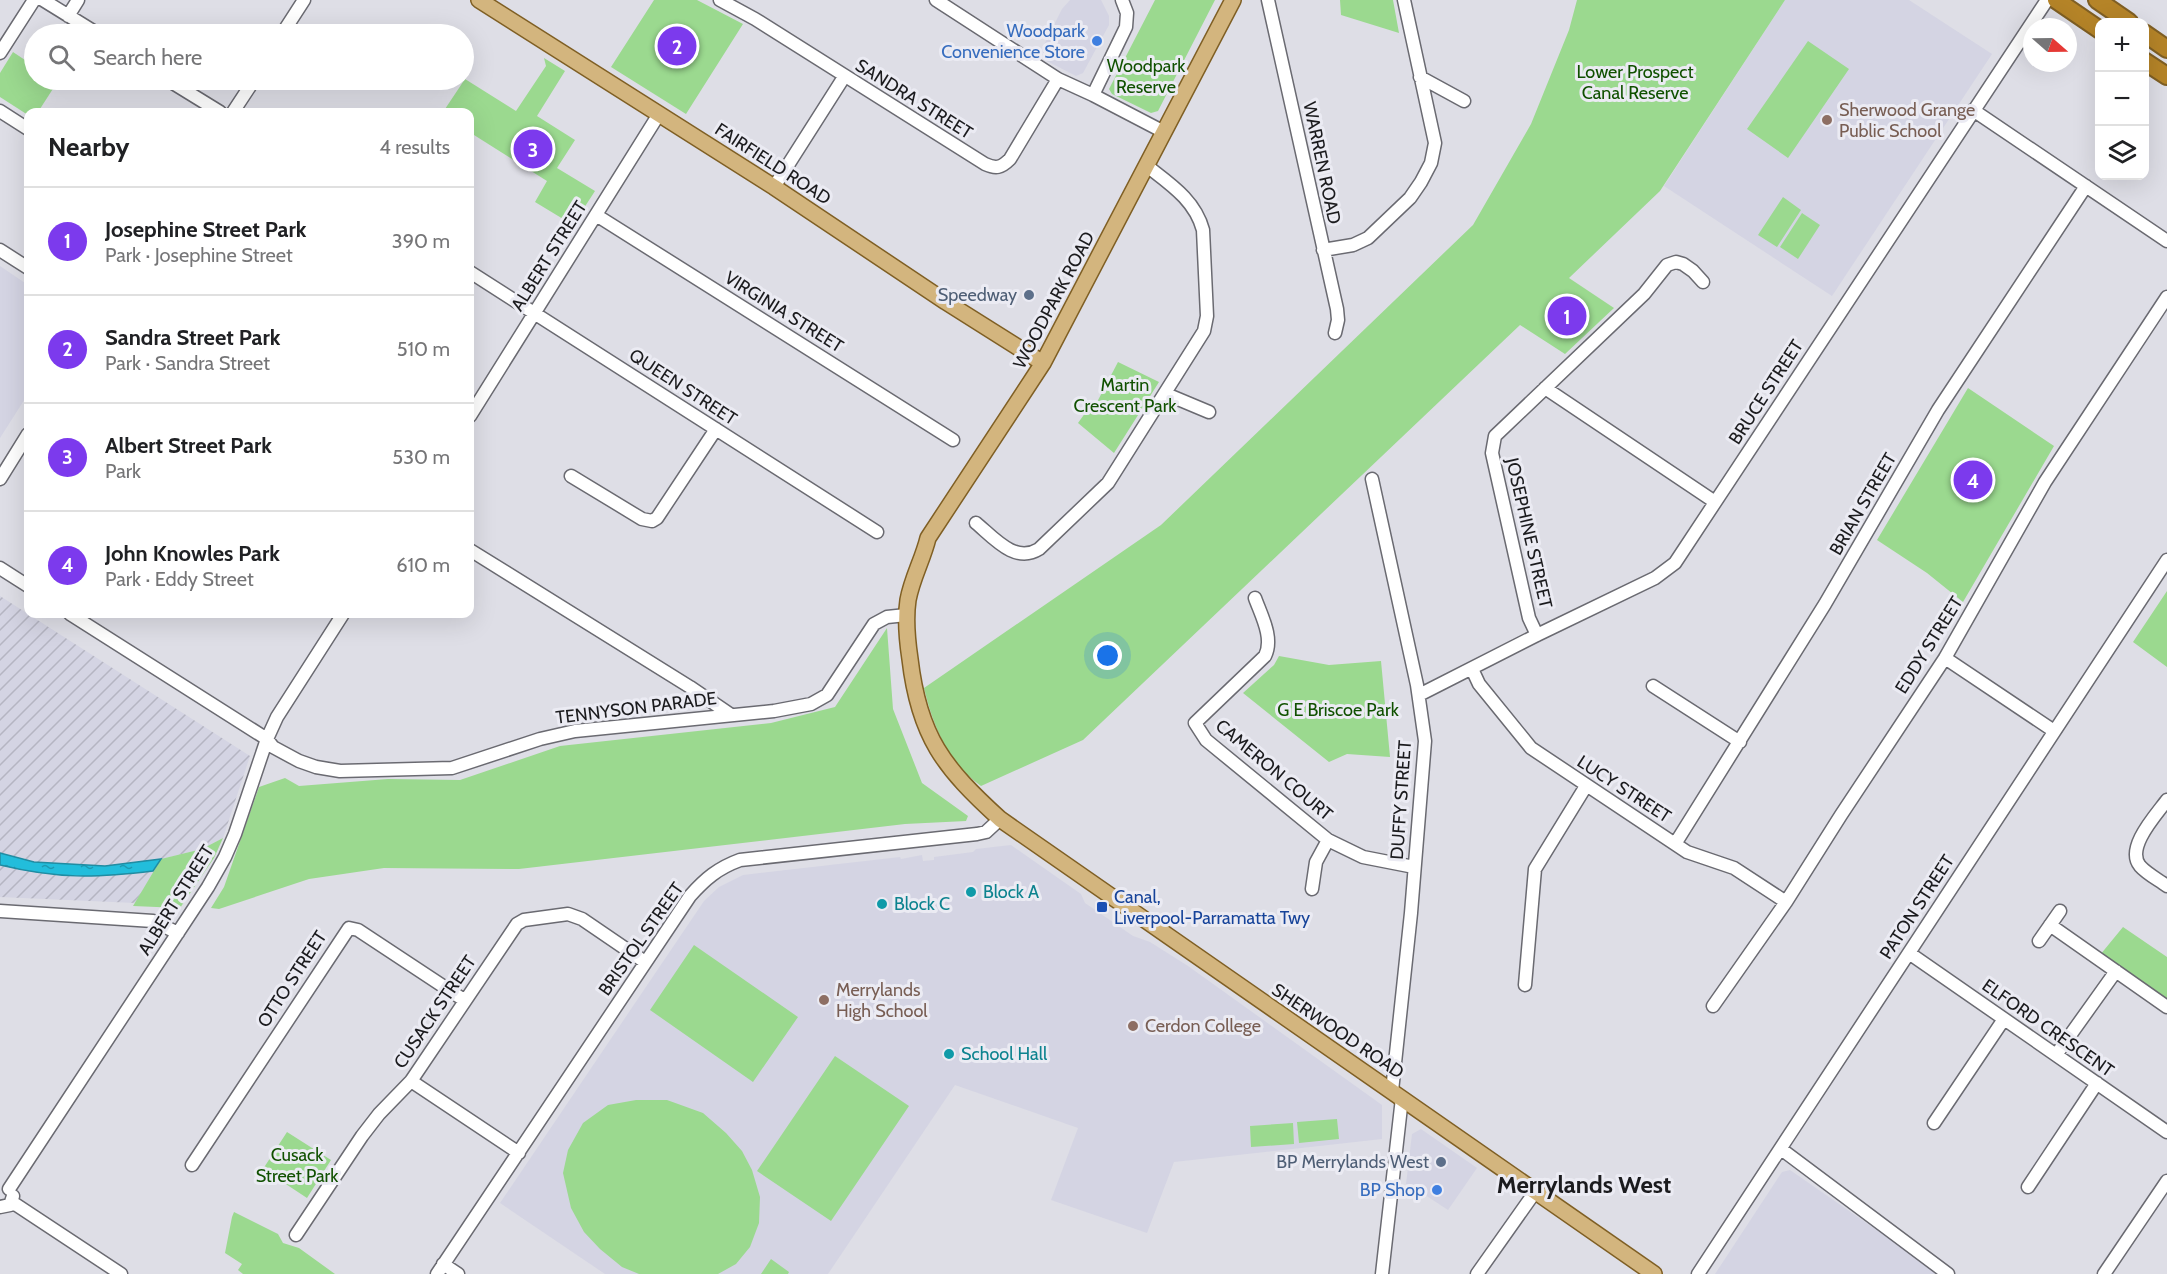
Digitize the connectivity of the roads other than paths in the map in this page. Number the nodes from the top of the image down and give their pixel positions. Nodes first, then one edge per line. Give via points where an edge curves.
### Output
1 (34, 0) edge
2 (44, 0) edge
3 (78, 0) edge
4 (304, 0) edge
5 (479, 0) edge
6 (720, 0) edge
7 (1122, 0) edge
8 (1233, 0) edge
9 (1268, 0) edge
10 (1404, 0) edge
11 (2047, 0) edge
12 (2056, 0) edge
13 (2097, 0) edge
14 (941, 1) edge
15 (68, 16) junction
16 (2123, 18) edge
17 (81, 24) edge
18 (288, 24) edge
19 (2095, 27) edge
20 (2149, 36) edge
21 (2167, 49) edge
22 (0, 53) edge
23 (2149, 64) edge
24 (2167, 76) edge
25 (844, 77) junction
26 (1420, 77) junction
27 (1058, 79) junction
28 (184, 90) edge
29 (247, 90) edge
30 (1093, 95) junction
31 (1464, 100) dead end
32 (214, 108) edge
33 (236, 108) edge
34 (1973, 110) junction
35 (0, 111) edge
36 (659, 114) junction
37 (24, 126) edge
38 (1164, 132) junction
39 (1147, 165) junction
40 (2086, 186) junction
41 (774, 187) junction
42 (596, 215) junction
43 (2167, 241) edge
44 (0, 250) edge
45 (1323, 250) junction
46 (24, 265) edge
47 (474, 275) edge
48 (1703, 282) dead end
49 (2167, 297) edge
50 (535, 313) junction
51 (1335, 333) dead end
52 (1043, 363) junction
53 (1545, 388) junction
54 (1166, 393) junction
55 (474, 410) edge
56 (1209, 412) dead end
57 (716, 429) junction
58 (24, 440) edge
59 (953, 440) dead end
60 (571, 476) dead end
61 (0, 479) edge
62 (1372, 479) dead end
63 (1715, 502) junction
64 (976, 523) dead end
65 (877, 532) dead end
66 (474, 552) edge
67 (2167, 560) edge
68 (0, 568) edge
69 (24, 583) edge
70 (1255, 597) dead end
71 (901, 615) junction
72 (76, 618) edge
73 (340, 618) edge
74 (1536, 635) junction
75 (1945, 658) junction
76 (1472, 669) junction
77 (1653, 686) dead end
78 (1419, 695) junction
79 (731, 715) junction
80 (2054, 731) junction
81 (267, 739) junction
82 (1740, 742) junction
83 (1586, 786) junction
84 (2167, 800) edge
85 (1000, 819) junction
86 (1328, 840) junction
87 (1675, 844) junction
88 (1414, 867) junction
89 (2167, 886) edge
90 (1312, 889) dead end
91 (1786, 902) junction
92 (0, 911) edge
93 (2060, 911) dead end
94 (2050, 925) junction
95 (178, 933) junction
96 (2039, 941) dead end
97 (1909, 952) junction
98 (645, 962) junction
99 (2116, 971) junction
100 (1525, 985) dead end
101 (464, 1000) junction
102 (1713, 1006) dead end
103 (2167, 1007) edge
104 (2004, 1019) junction
105 (2056, 1055) junction
106 (411, 1081) junction
107 (2097, 1083) junction
108 (1397, 1095) junction
109 (1934, 1123) dead end
110 (2167, 1132) edge
111 (1780, 1149) junction
112 (519, 1153) junction
113 (192, 1165) dead end
114 (2167, 1181) edge
115 (2028, 1187) dead end
116 (1535, 1192) junction
117 (7, 1193) edge
118 (0, 1207) edge
119 (296, 1235) dead end
120 (440, 1269) edge
121 (121, 1274) edge
122 (458, 1274) edge
123 (1382, 1274) edge
124 (1477, 1274) edge
125 (1654, 1274) edge
126 (1698, 1274) edge
127 (1948, 1274) edge
128 (2104, 1274) edge

1 - 22 street
2 - 15 street
3 - 15 street
4 - 18 street
5 - 36 main road, FAIRFIELD ROAD
6 - 25 street, SANDRA STREET
7 - 30 street via 1127,13 1126,27
8 - 38 main road, WOODPARK ROAD
9 - 45 street, WARREN ROAD
10 - 26 street
11 - 34 street, BRUCE STREET
12 - 19 highway
13 - 16 highway
14 - 27 street
15 - 17 street
20 - 21 highway
23 - 24 highway
25 - 27 street, SANDRA STREET via 985,164 999,168 1010,159
25 - 41 street
26 - 31 street
26 - 45 street via 1435,143 1421,182 1410,198 1368,238
27 - 30 street
28 - 32 street
29 - 33 street
30 - 38 street
34 - 40 street
34 - 63 street, BRUCE STREET
35 - 37 street
36 - 41 main road, FAIRFIELD ROAD
36 - 42 street, ALBERT STREET
38 - 39 main road, WOODPARK ROAD
39 - 52 main road, WOODPARK ROAD
39 - 54 street via 1191,203 1203,230 1207,325
40 - 43 street
40 - 82 street, BRIAN STREET via 1938,410
41 - 52 main road, FAIRFIELD ROAD
42 - 50 street, ALBERT STREET
42 - 59 street, VIRGINIA STREET
44 - 46 street
45 - 51 street, WARREN ROAD via 1337,309
47 - 50 street, QUEEN STREET
48 - 53 street, JOSEPHINE STREET via 1683,264 1667,265 1644,294
49 - 75 street, EDDY STREET via 2045,482
50 - 55 street, ALBERT STREET
50 - 57 street, QUEEN STREET
52 - 71 main road, WOODPARK ROAD via 928,538
53 - 63 street
53 - 74 street, JOSEPHINE STREET via 1499,432 1492,449
54 - 56 street
54 - 64 street via 1108,483 1040,549 1028,555 1012,552
57 - 60 street via 652,520 642,519
57 - 65 street, QUEEN STREET
58 - 61 street
62 - 78 street, DUFFY STREET
63 - 74 street, BRUCE STREET via 1669,569
66 - 79 street
67 - 80 street, PATON STREET
68 - 69 street
70 - 86 street, CAMERON COURT via 1266,632 1265,656 1195,723 1206,740
71 - 79 street, TENNYSON PARADE via 874,624 827,695 793,708
71 - 85 main road, SHERWOOD ROAD via 912,682 929,746 945,779 975,808
72 - 81 street, TENNYSON PARADE
73 - 81 street, ALBERT STREET
74 - 76 street, BRUCE STREET
75 - 80 street
75 - 91 street, EDDY STREET
76 - 78 street, BRUCE STREET
76 - 83 street, LUCY STREET via 1479,684 1531,748
77 - 82 street
78 - 88 street, DUFFY STREET via 1425,748
79 - 81 street, TENNYSON PARADE via 575,731 452,768 340,771 299,761 273,747
80 - 97 street, PATON STREET
81 - 95 street, ALBERT STREET via 225,857
82 - 87 street, BRIAN STREET
83 - 87 street, LUCY STREET
83 - 100 street via 1534,869
84 - 89 street via 2132,859
85 - 98 street, BRISTOL STREET via 978,834 728,864 706,878 690,896
85 - 108 main road, SHERWOOD ROAD
86 - 88 street, CAMERON COURT via 1363,857
86 - 90 street via 1316,862
87 - 91 street, LUCY STREET via 1692,855 1734,868
88 - 108 street, DUFFY STREET
91 - 102 street, EDDY STREET
92 - 95 street via 153,921
93 - 94 street
94 - 96 street
94 - 99 street
95 - 117 street, ALBERT STREET
97 - 104 street, ELFORD CRESCENT
97 - 111 street, PATON STREET
98 - 101 street, CUSACK STREET via 582,919 568,914 524,920 509,934
98 - 112 street, BRISTOL STREET
99 - 103 street
99 - 105 street
101 - 106 street, CUSACK STREET
101 - 113 street, OTTO STREET via 358,930 349,928
104 - 105 street, ELFORD CRESCENT
104 - 109 street
105 - 107 street, ELFORD CRESCENT
106 - 112 street
106 - 119 street, CUSACK STREET via 362,1136
107 - 110 street, ELFORD CRESCENT
107 - 115 street
108 - 116 main road, SHERWOOD ROAD
108 - 123 street, DUFFY STREET
111 - 126 street, PATON STREET
111 - 127 street
112 - 120 street, BRISTOL STREET
114 - 128 street
116 - 124 street
116 - 125 main road, SHERWOOD ROAD
117 - 118 street via 7,1207
117 - 121 street
120 - 122 street

